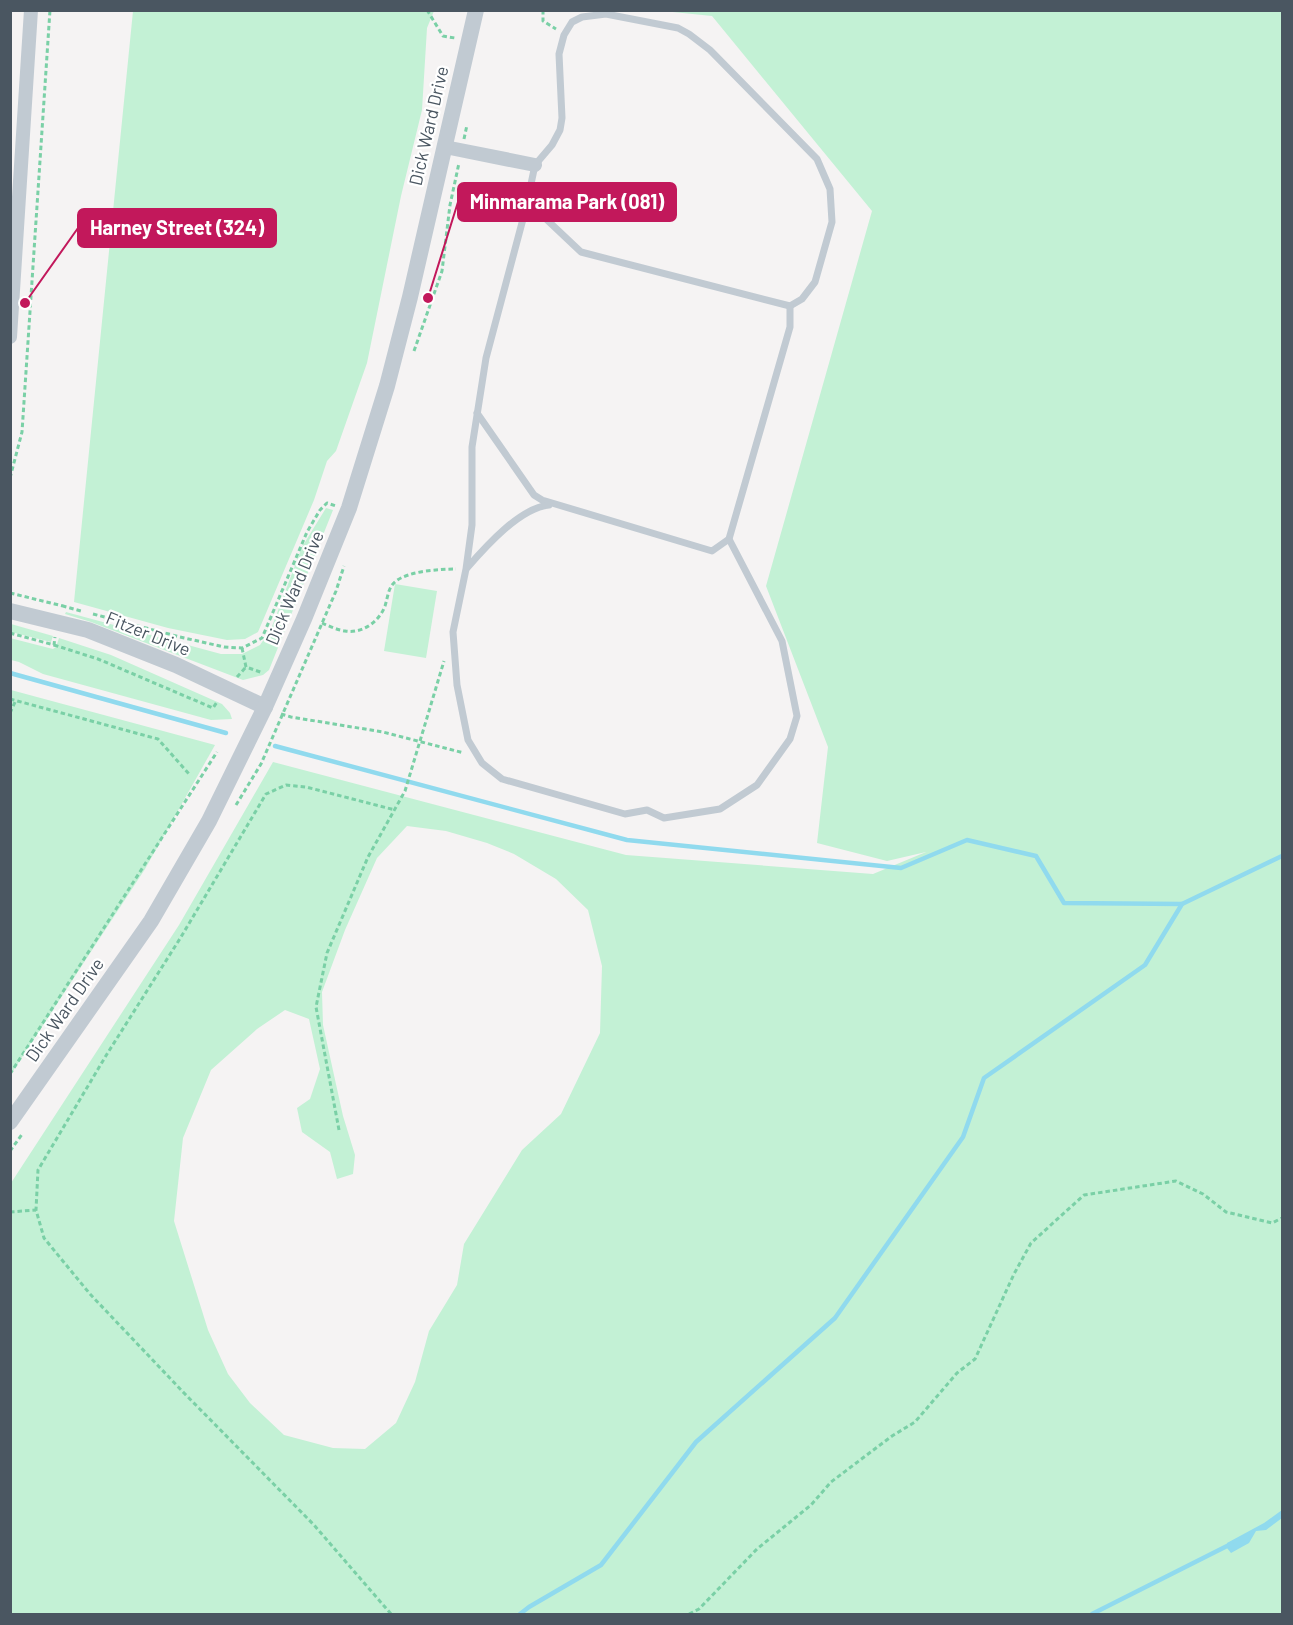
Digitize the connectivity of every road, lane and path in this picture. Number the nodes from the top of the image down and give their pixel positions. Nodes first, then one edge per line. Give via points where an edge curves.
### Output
1 (32, 10) edge
2 (50, 10) edge
3 (427, 10) edge
4 (476, 10) edge
5 (543, 10) edge
6 (564, 34) junction
7 (443, 36) dead end
8 (445, 147) junction
9 (535, 165) junction
10 (533, 211) junction
11 (790, 306) junction
12 (10, 337) edge
13 (477, 413) junction
14 (10, 478) edge
15 (552, 504) junction
16 (348, 510) junction
17 (729, 539) junction
18 (466, 569) junction
19 (10, 594) edge
20 (63, 606) junction
21 (10, 611) edge
22 (322, 623) dead end
23 (59, 624) junction
24 (453, 632) junction
25 (10, 633) edge
26 (54, 645) junction
27 (242, 648) junction
28 (246, 667) junction
29 (264, 673) dead end
30 (237, 678) dead end
31 (10, 699) edge
32 (16, 700) junction
33 (217, 702) dead end
34 (265, 706) junction
35 (10, 713) edge
36 (282, 714) dead end
37 (272, 738) dead end
38 (420, 742) junction
39 (266, 751) dead end
40 (474, 751) junction
41 (217, 752) dead end
42 (189, 774) dead end
43 (395, 810) junction
44 (10, 1074) edge
45 (10, 1122) edge
46 (339, 1130) dead end
47 (36, 1210) junction
48 (10, 1212) edge
49 (1282, 1218) edge
50 (391, 1614) edge
51 (689, 1614) edge

1 - 12 street
2 - 14 path via 22,432
3 - 7 path
4 - 8 street, Dick Ward Drive
5 - 6 path via 543,21
6 - 9 lane via 560,54 560,130
6 - 11 lane via 572,22 582,17 606,14 678,28 710,50 817,159 830,189 832,222 815,282 802,299
8 - 9 street
8 - 16 street, Dick Ward Drive via 387,386
9 - 10 lane via 531,184
10 - 11 lane via 581,252
10 - 13 lane via 523,219 486,358
11 - 17 lane via 790,327
13 - 15 lane via 534,495
13 - 18 lane
15 - 17 lane via 712,551
15 - 18 lane via 531,510 512,524
16 - 27 path via 327,503 320,510 262,638
16 - 34 street, Dick Ward Drive
17 - 40 lane via 782,641 796,716 790,739 757,785 720,809 664,818 647,810 625,814 502,779
18 - 22 path via 431,569 397,579 388,590 378,620 358,632
18 - 24 lane
19 - 20 path
20 - 23 path
20 - 27 path via 180,638
21 - 23 street, Fitzer Drive
23 - 26 path
23 - 34 street, Fitzer Drive via 88,630 176,665
24 - 38 path
24 - 40 lane via 457,685 468,740
25 - 26 path
26 - 33 path via 98,659 213,708
27 - 28 path
28 - 29 path
28 - 30 path
31 - 32 path
32 - 35 path
32 - 42 path via 158,739
34 - 45 street, Dick Ward Drive via 209,821 151,921
36 - 38 path
37 - 39 path
38 - 40 path via 463,753
38 - 43 path via 407,787
41 - 44 path
43 - 46 path via 368,857 327,953 316,1006
43 - 47 path via 306,787 286,785 266,794 38,1170
47 - 48 path
47 - 50 path via 44,1238 90,1294 314,1525
49 - 51 path via 1272,1223 1226,1212 1203,1194 1176,1181 1084,1195 1031,1243 975,1359 957,1373 915,1422 831,1482 811,1505 757,1549 699,1609

